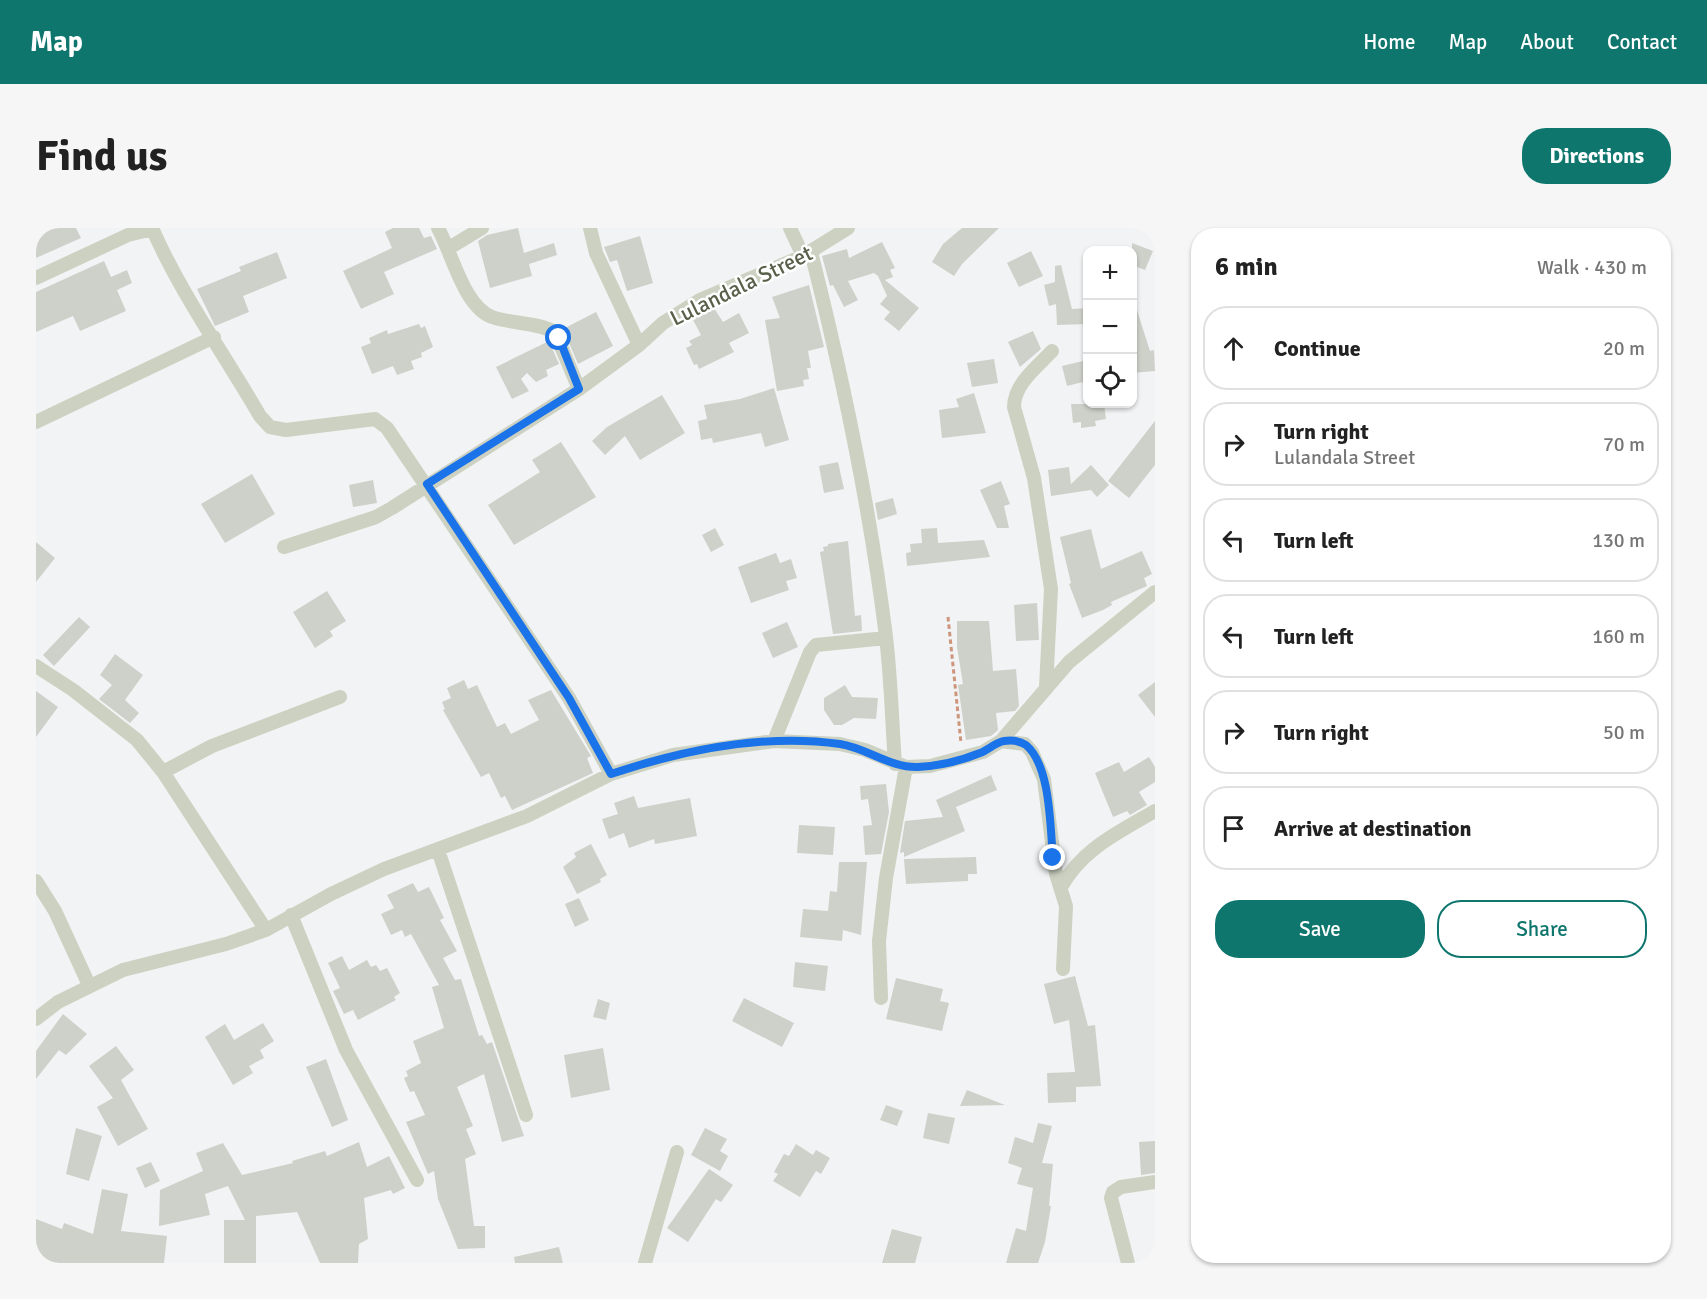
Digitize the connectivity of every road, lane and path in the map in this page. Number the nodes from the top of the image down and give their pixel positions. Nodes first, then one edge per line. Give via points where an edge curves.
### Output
1 (152, 228) edge
2 (438, 228) edge
3 (482, 228) edge
4 (590, 228) edge
5 (790, 228) edge
6 (848, 228) edge
7 (449, 248) junction
8 (807, 254) junction
9 (36, 278) edge
10 (214, 337) junction
11 (639, 345) junction
12 (1052, 351) dead end
13 (579, 389) junction
14 (36, 422) edge
15 (427, 484) junction
16 (284, 547) dead end
17 (1155, 592) edge
18 (948, 617) dead end
19 (886, 638) junction
20 (36, 666) edge
21 (1046, 687) junction
22 (339, 697) dead end
23 (774, 741) junction
24 (1002, 741) junction
25 (963, 759) junction
26 (900, 766) junction
27 (163, 772) junction
28 (611, 774) junction
29 (1155, 811) edge
30 (438, 850) junction
31 (36, 881) edge
32 (1061, 887) junction
33 (291, 915) junction
34 (266, 930) junction
35 (1063, 969) dead end
36 (89, 985) junction
37 (881, 998) dead end
38 (36, 1019) edge
39 (526, 1115) dead end
40 (677, 1152) dead end
41 (417, 1180) dead end
42 (1155, 1182) edge
43 (645, 1263) edge
44 (1128, 1263) edge

1 - 9 street via 128,235
1 - 10 street via 178,284
2 - 7 street
3 - 7 street
4 - 11 street via 596,253
5 - 8 street
6 - 8 street, Lulandala Street
7 - 13 street via 473,303 484,313 555,332
8 - 11 street, Lulandala Street via 700,300 663,323
8 - 19 street via 848,410
10 - 14 street
10 - 15 street via 270,427 286,430 375,419 387,428
11 - 13 street, Lulandala Street
12 - 21 street via 1014,398 1034,478 1051,589
13 - 15 street, Lulandala Street
15 - 16 street, Lulandala Street via 375,517
15 - 28 street via 569,698
17 - 21 street via 1069,662
18 - 25 path
19 - 23 street via 816,645
19 - 26 street
20 - 27 street via 137,740
21 - 24 street
22 - 27 street via 212,746
23 - 26 street via 840,744
23 - 28 street via 673,755
24 - 25 street
24 - 32 street via 1025,744 1044,779
25 - 26 street via 930,766
26 - 37 street via 879,941
27 - 34 street
28 - 30 street via 527,816
29 - 32 street via 1096,846 1070,871
30 - 33 street via 384,869
30 - 39 street
31 - 36 street via 55,911
32 - 35 street via 1066,906
33 - 34 street
33 - 41 street via 346,1050
34 - 36 street via 123,970
36 - 38 street
40 - 43 street
42 - 44 street via 1121,1188 1111,1198

